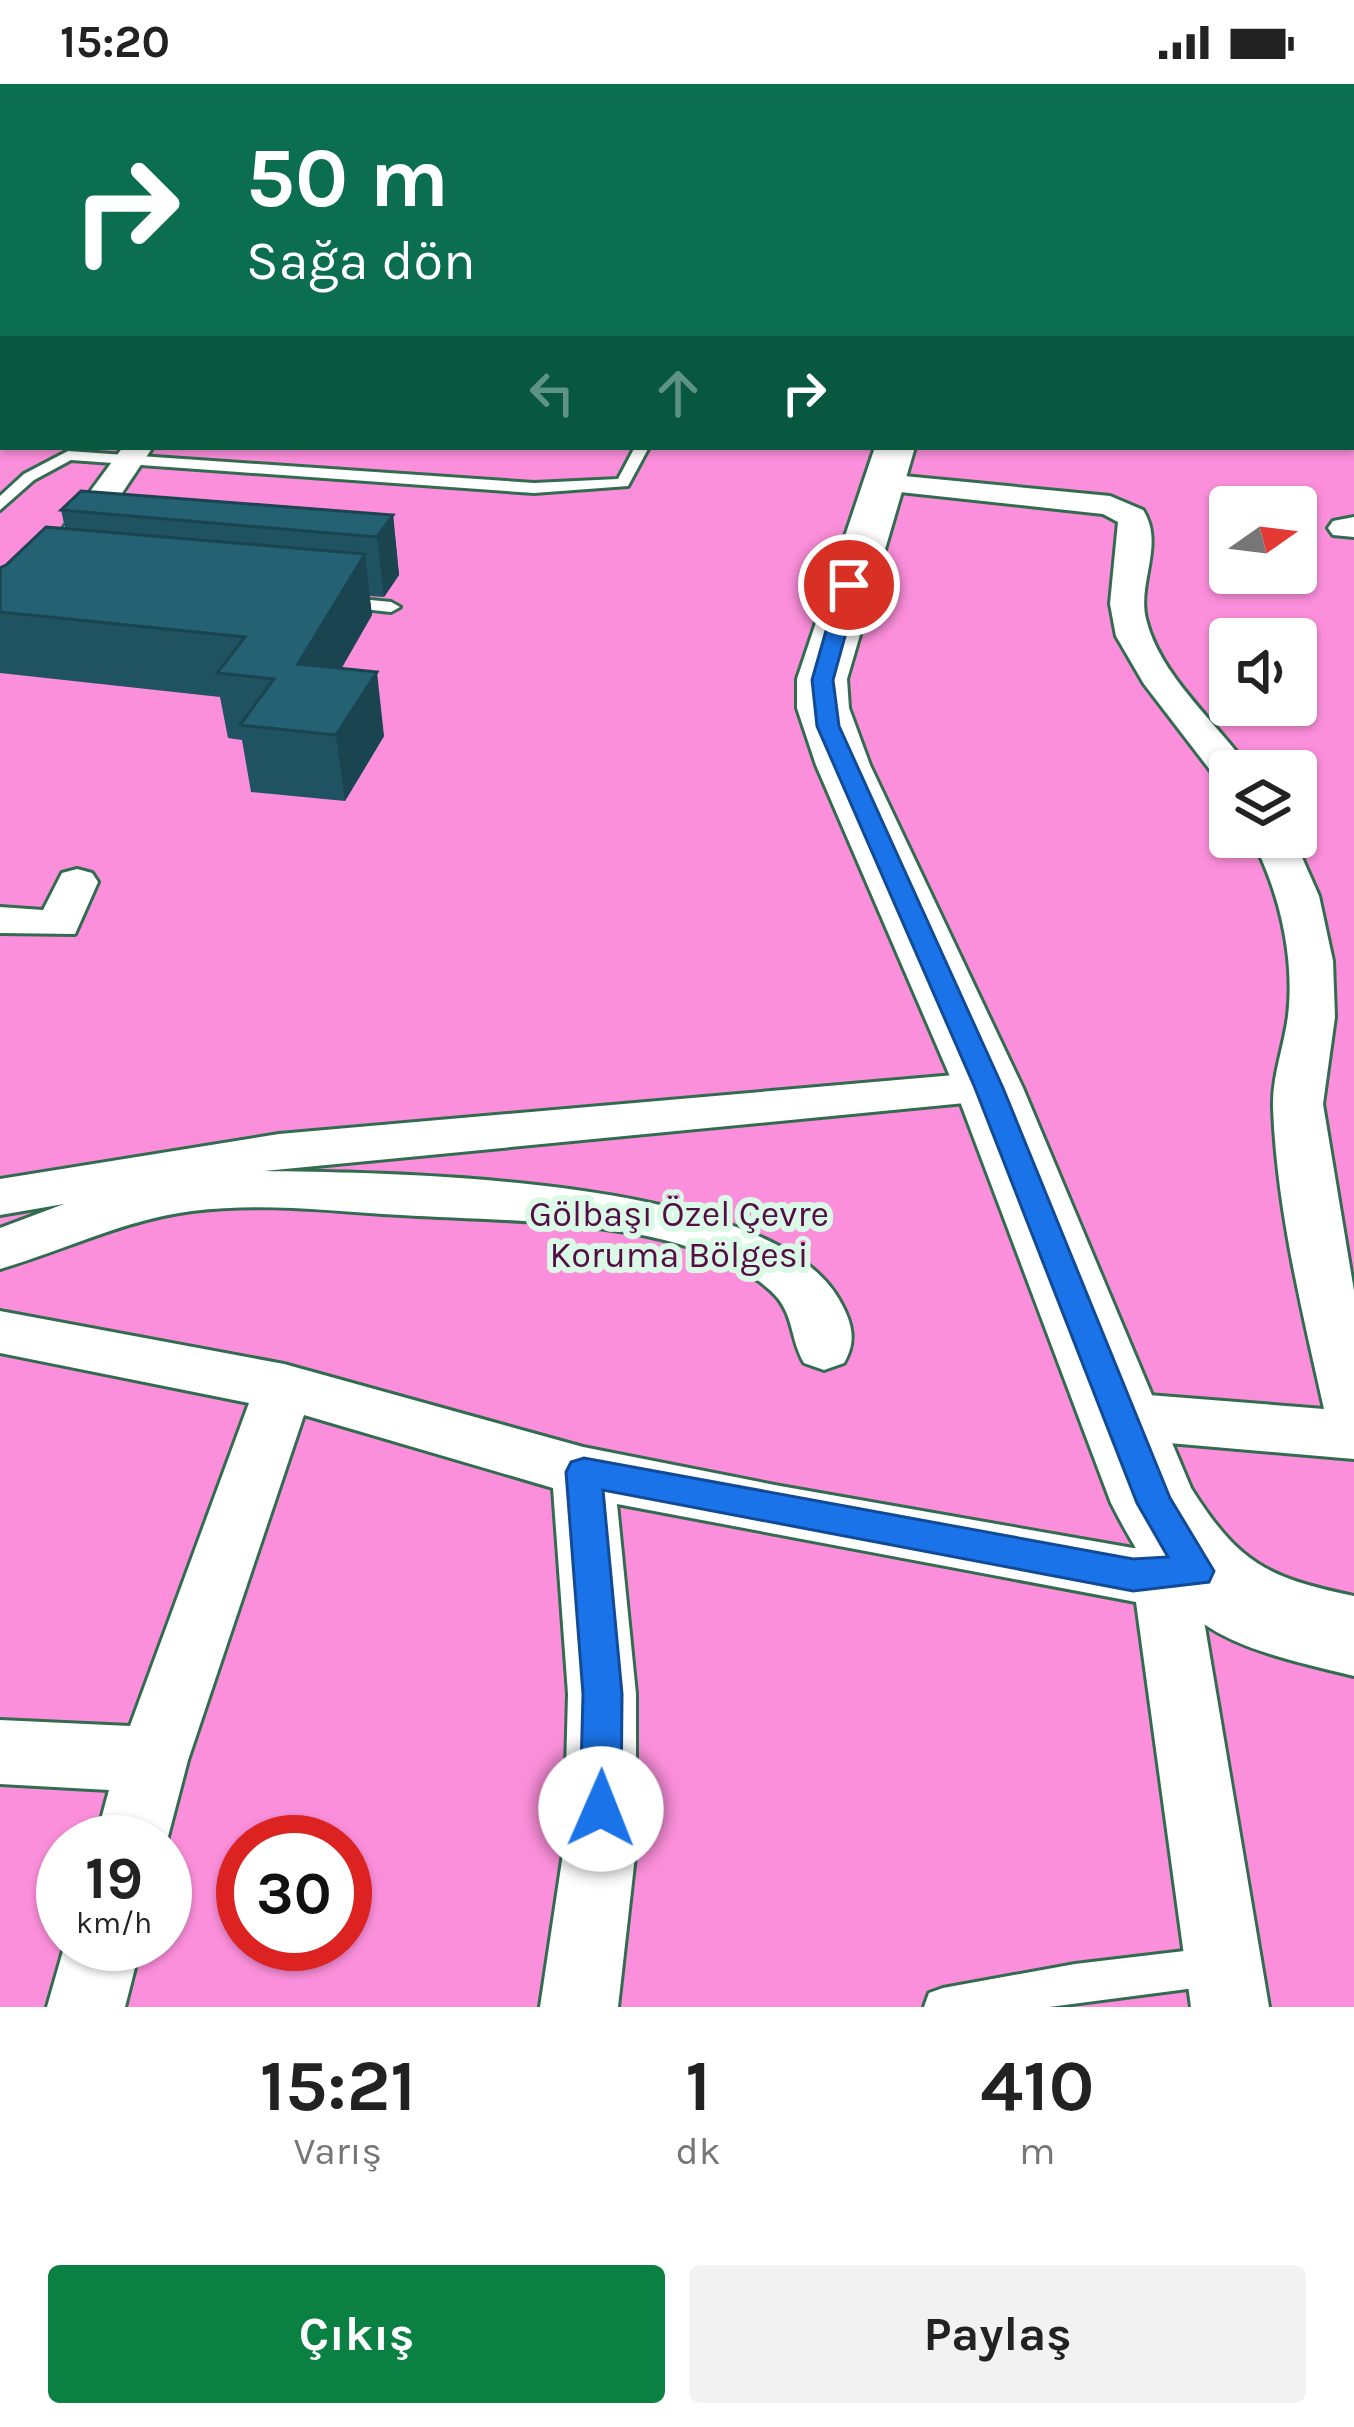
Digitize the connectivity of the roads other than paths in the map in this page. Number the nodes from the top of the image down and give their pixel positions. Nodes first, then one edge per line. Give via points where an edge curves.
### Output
1 (640, 450) edge
2 (135, 452) edge
3 (889, 465) edge
4 (0, 506) edge
5 (321, 601) edge
6 (391, 607) dead end
7 (0, 622) edge
8 (1216, 750) edge
9 (1284, 858) edge
10 (77, 882) dead end
11 (0, 920) edge
12 (989, 1088) junction
13 (0, 1197) edge
14 (0, 1250) edge
15 (0, 1332) edge
16 (824, 1348) dead end
17 (284, 1388) junction
18 (1354, 1411) edge
19 (1123, 1416) junction
20 (1354, 1435) edge
21 (584, 1472) junction
22 (1180, 1572) junction
23 (1354, 1636) edge
24 (0, 1752) edge
25 (153, 1760) junction
26 (138, 1815) edge
27 (96, 1971) edge
28 (1225, 1986) edge
29 (86, 2007) edge
30 (579, 2007) edge
31 (943, 2007) edge

1 - 2 lane via 622,483 534,488
2 - 4 lane via 68,455
2 - 7 street via 57,577
3 - 8 street via 1110,505 1132,517 1137,536 1126,599 1134,634
3 - 12 street via 835,628 823,708
5 - 6 lane
9 - 18 street via 1312,1004 1298,1099 1312,1235
10 - 11 street via 59,925
12 - 13 street via 279,1151
12 - 19 street
14 - 16 street via 86,1219 220,1190 577,1210 754,1252 819,1308
15 - 17 street
17 - 21 street
17 - 25 street
19 - 20 street
19 - 22 street
21 - 22 street via 1133,1575
21 - 30 street via 602,1738 600,1847
22 - 23 street via 1248,1612
22 - 28 street
24 - 25 street
25 - 26 street
27 - 29 street
28 - 31 lane

